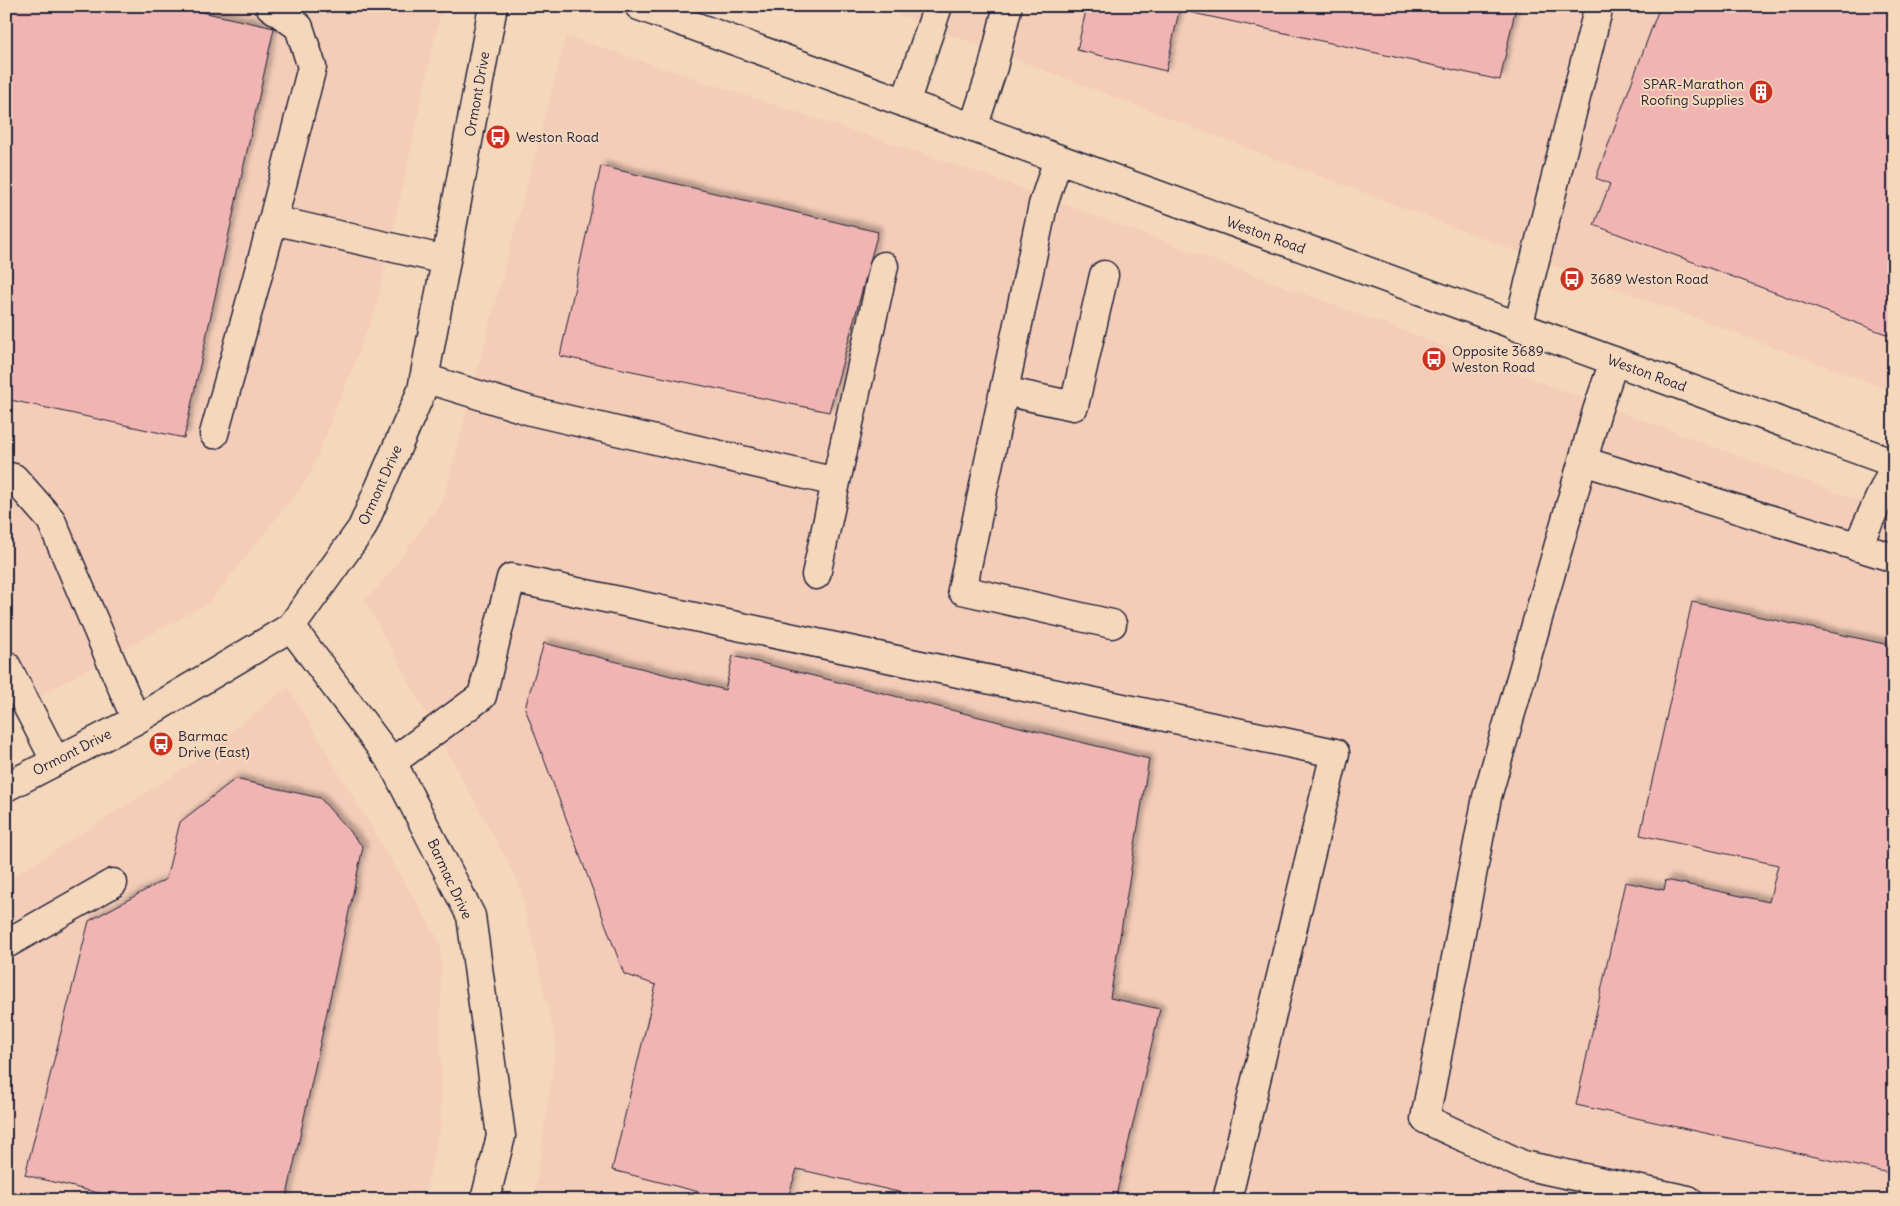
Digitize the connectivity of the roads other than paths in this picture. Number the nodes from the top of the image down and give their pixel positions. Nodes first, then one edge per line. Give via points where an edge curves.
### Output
1 (270, 6) edge
2 (493, 6) edge
3 (640, 6) edge
4 (938, 6) edge
5 (1005, 6) edge
6 (1599, 6) edge
7 (905, 103) junction
8 (973, 128) junction
9 (1058, 159) junction
10 (274, 220) junction
11 (446, 260) junction
12 (884, 266) dead end
13 (1104, 275) dead end
14 (1518, 327) junction
15 (1614, 361) junction
16 (424, 378) junction
17 (1004, 390) junction
18 (214, 434) dead end
19 (1583, 461) junction
20 (1894, 465) edge
21 (6, 476) edge
22 (836, 482) junction
23 (1857, 547) junction
24 (1894, 558) edge
25 (816, 575) dead end
26 (1112, 624) dead end
27 (290, 627) junction
28 (6, 665) edge
29 (136, 720) junction
30 (55, 760) junction
31 (392, 762) junction
32 (6, 787) edge
33 (113, 884) dead end
34 (6, 944) edge
35 (485, 1200) edge
36 (1227, 1200) edge
37 (1688, 1200) edge

1 - 10 street via 300,27 312,67
2 - 11 street, Ormont Drive
3 - 7 street, Weston Road
4 - 7 street
5 - 8 street via 1007,9 993,67
6 - 14 street
7 - 8 street, Weston Road
8 - 9 street, Weston Road
9 - 14 street, Weston Road
9 - 17 street via 1043,205
10 - 11 street
10 - 18 street
11 - 16 street, Ormont Drive
12 - 22 street
13 - 17 street via 1074,406
14 - 15 street, Weston Road
15 - 19 street
15 - 20 street, Weston Road
16 - 22 street via 531,411
16 - 27 street, Ormont Drive via 422,390 362,528
17 - 26 street via 962,590
19 - 23 street
19 - 37 street via 1487,797 1425,1119 1523,1165
20 - 23 street
21 - 29 street via 14,478 51,520
22 - 25 street
23 - 24 street
27 - 29 street, Ormont Drive
27 - 31 street, Barmac Drive
28 - 30 street
29 - 30 street, Ormont Drive
30 - 32 street, Ormont Drive
31 - 35 street, Barmac Drive via 471,916 501,1136
31 - 36 street via 482,696 511,578 1335,753
33 - 34 street

